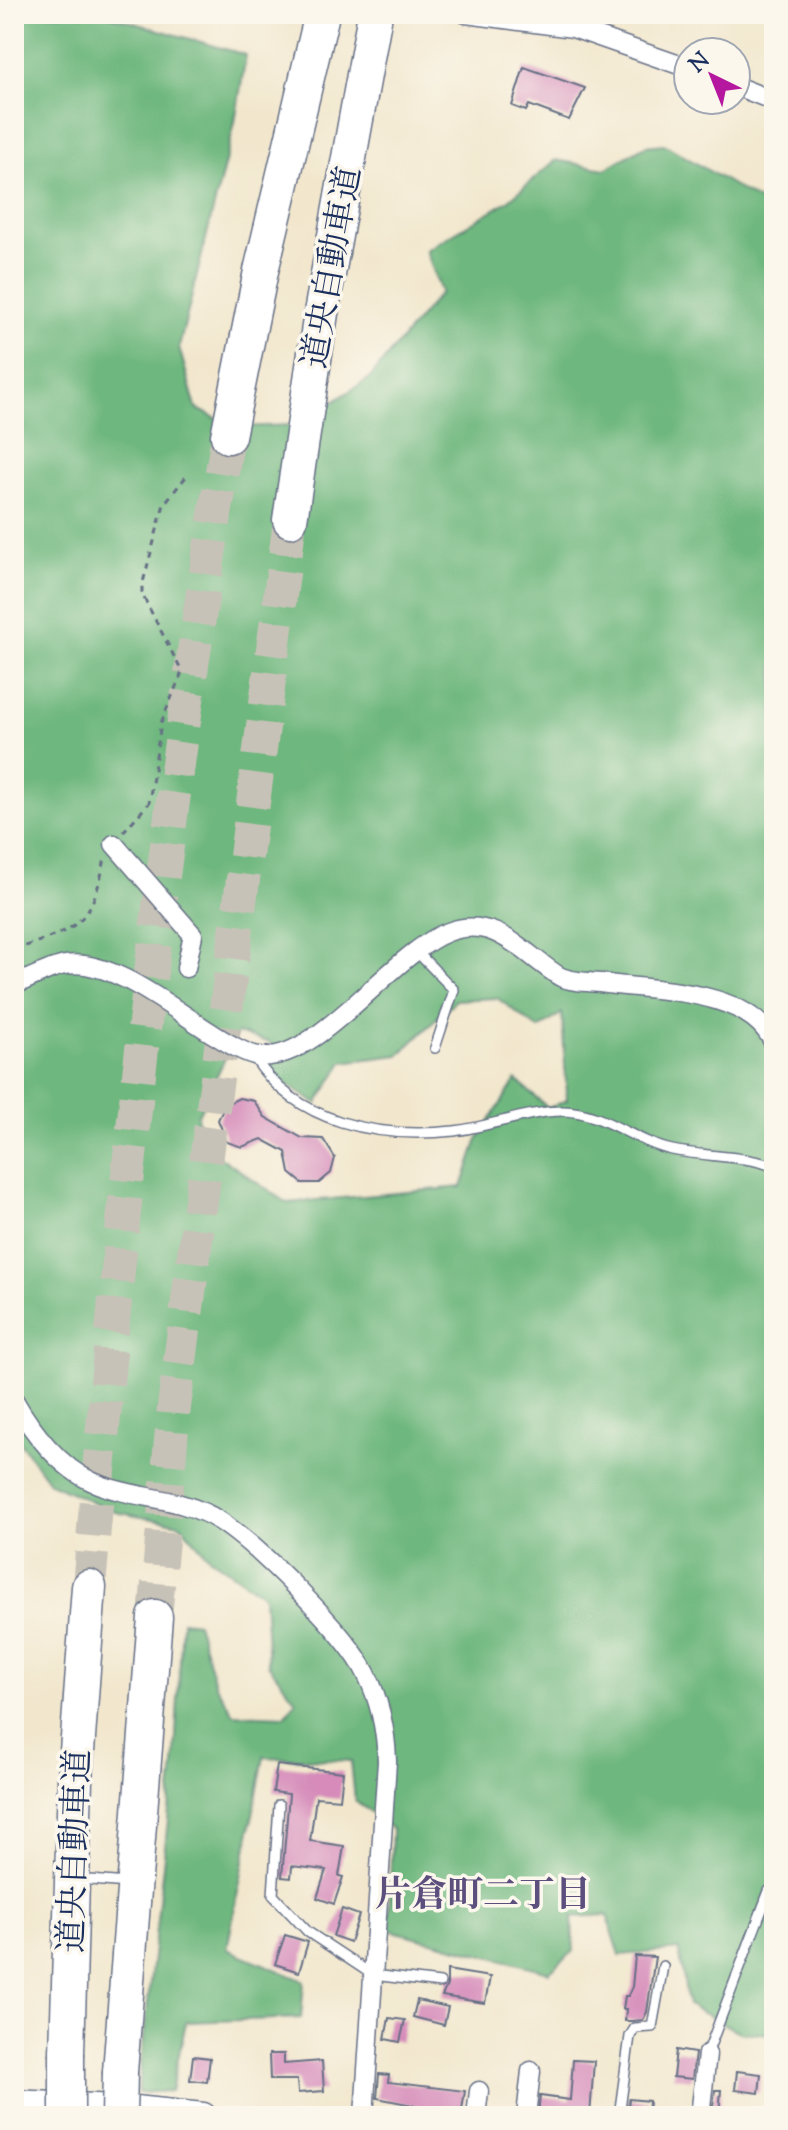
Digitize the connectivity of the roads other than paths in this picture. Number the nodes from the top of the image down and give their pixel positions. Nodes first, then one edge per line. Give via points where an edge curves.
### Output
1 (322, 14) edge
2 (375, 14) edge
3 (466, 14) edge
4 (672, 62) edge
5 (752, 90) edge
6 (772, 94) edge
7 (228, 436) tunnel mouth
8 (290, 520) tunnel mouth
9 (114, 844) road end
10 (417, 952) junction
11 (186, 968) dead end
12 (14, 985) edge
13 (774, 1044) edge
14 (435, 1048) dead end
15 (252, 1054) junction
16 (774, 1167) edge
17 (14, 1400) edge
18 (89, 1587) tunnel mouth
19 (155, 1617) tunnel mouth
20 (279, 1805) dead end
21 (70, 1878) junction
22 (133, 1884) junction
23 (774, 1887) edge
24 (663, 1966) dead end
25 (373, 1975) junction
26 (440, 1983) dead end
27 (707, 2054) joint
28 (531, 2071) dead end
29 (479, 2091) dead end
30 (14, 2103) edge
31 (67, 2116) edge
32 (119, 2116) edge
33 (203, 2116) edge
34 (364, 2116) edge
35 (476, 2116) edge
36 (526, 2116) edge
37 (619, 2116) edge
38 (700, 2116) edge

1 - 7 highway, 道央自動車道
2 - 8 highway, 道央自動車道
3 - 4 street via 573,28
5 - 6 street
9 - 11 street via 193,935
10 - 13 street via 447,932 488,929 507,936 562,978 742,1007 768,1029
10 - 14 lane via 454,990
10 - 15 street via 311,1040 269,1056
12 - 15 street via 66,965 110,971
15 - 16 lane via 268,1078 334,1121 358,1129 454,1131 561,1111 597,1118 668,1149
17 - 25 street via 35,1436 91,1482 171,1499 220,1521 312,1605 366,1672 385,1729 387,1761
18 - 21 highway, 道央自動車道
19 - 22 highway, 道央自動車道
20 - 25 lane via 273,1895 308,1932
21 - 22 lane
21 - 31 highway, 道央自動車道, bridge
22 - 32 highway, 道央自動車道, bridge
23 - 27 lane
24 - 37 lane via 652,2027 635,2028 630,2036
25 - 26 lane
25 - 34 street
27 - 38 street
28 - 36 street
29 - 35 street
30 - 33 main road

